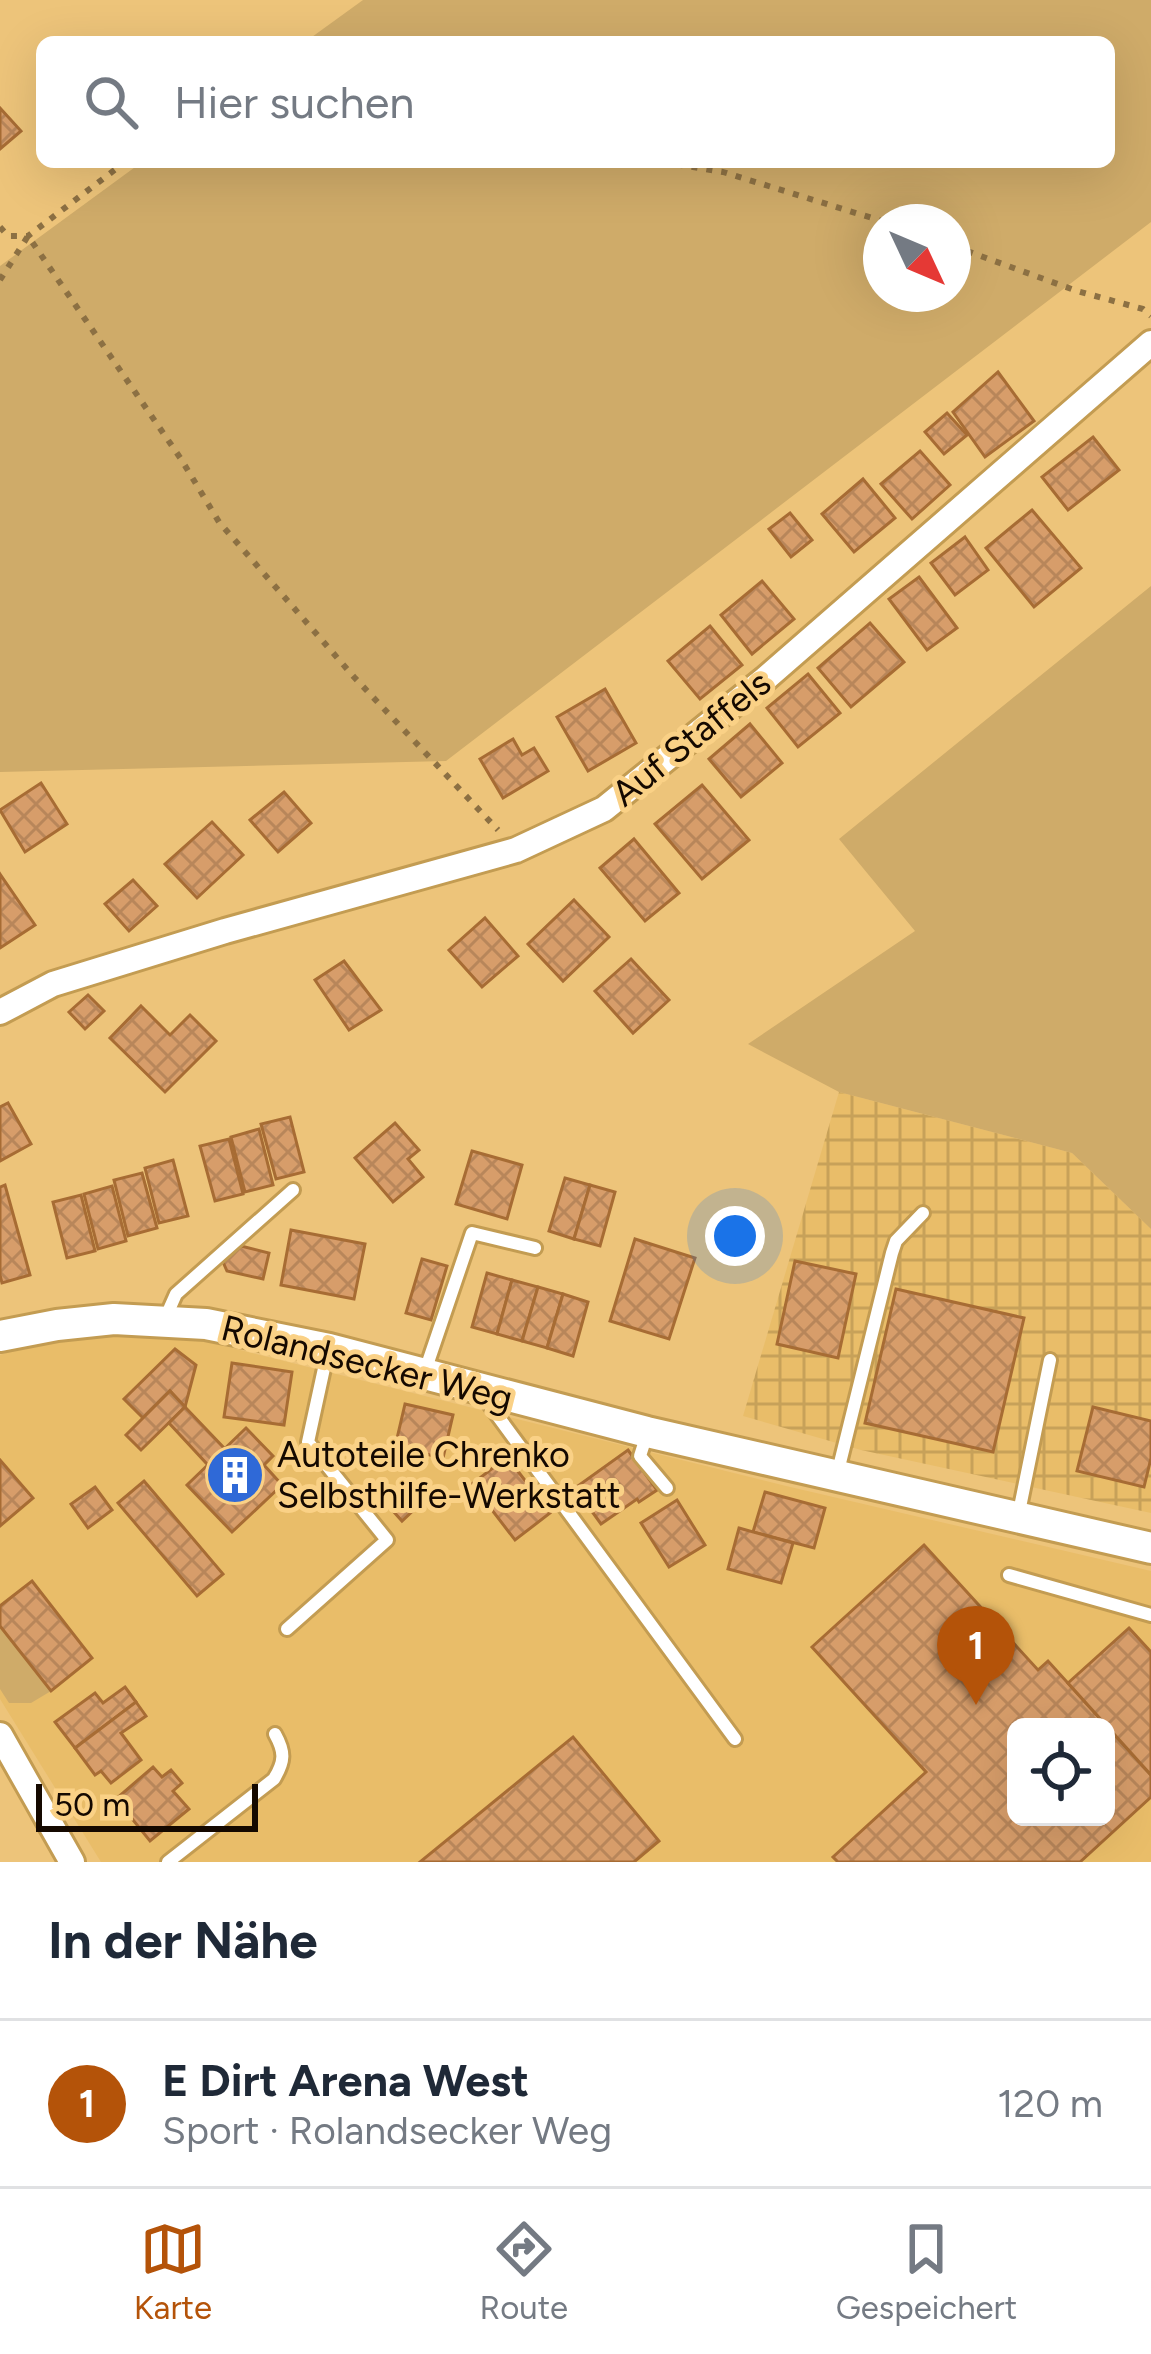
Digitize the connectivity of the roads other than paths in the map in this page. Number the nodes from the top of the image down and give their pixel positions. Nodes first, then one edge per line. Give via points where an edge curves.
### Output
1 (1151, 343) edge
2 (0, 1012) edge
3 (293, 1190) dead end
4 (923, 1213) dead end
5 (535, 1247) dead end
6 (163, 1322) junction
7 (0, 1336) edge
8 (329, 1348) junction
9 (1050, 1360) dead end
10 (423, 1375) junction
11 (478, 1389) junction
12 (647, 1432) junction
13 (837, 1477) junction
14 (667, 1488) dead end
15 (1018, 1518) junction
16 (1151, 1548) edge
17 (1009, 1575) dead end
18 (1151, 1615) edge
19 (287, 1629) dead end
20 (275, 1734) dead end
21 (0, 1735) edge
22 (735, 1739) dead end
23 (73, 1862) edge
24 (168, 1862) edge

1 - 2 street, Auf Staffels via 604,809 516,850 53,984
3 - 6 lane via 176,1294
4 - 13 lane via 892,1252
5 - 10 lane via 472,1233
6 - 7 street, Rolandsecker Weg via 114,1319
6 - 8 street, Rolandsecker Weg
8 - 10 street, Rolandsecker Weg
8 - 19 lane via 308,1442 387,1540
9 - 15 lane
10 - 11 street, Rolandsecker Weg
11 - 12 street, Rolandsecker Weg
11 - 22 lane
12 - 13 street, Rolandsecker Weg
12 - 14 lane via 640,1456
13 - 15 street, Rolandsecker Weg
15 - 16 street, Rolandsecker Weg
17 - 18 lane
20 - 24 lane via 284,1749 274,1778
21 - 23 street

